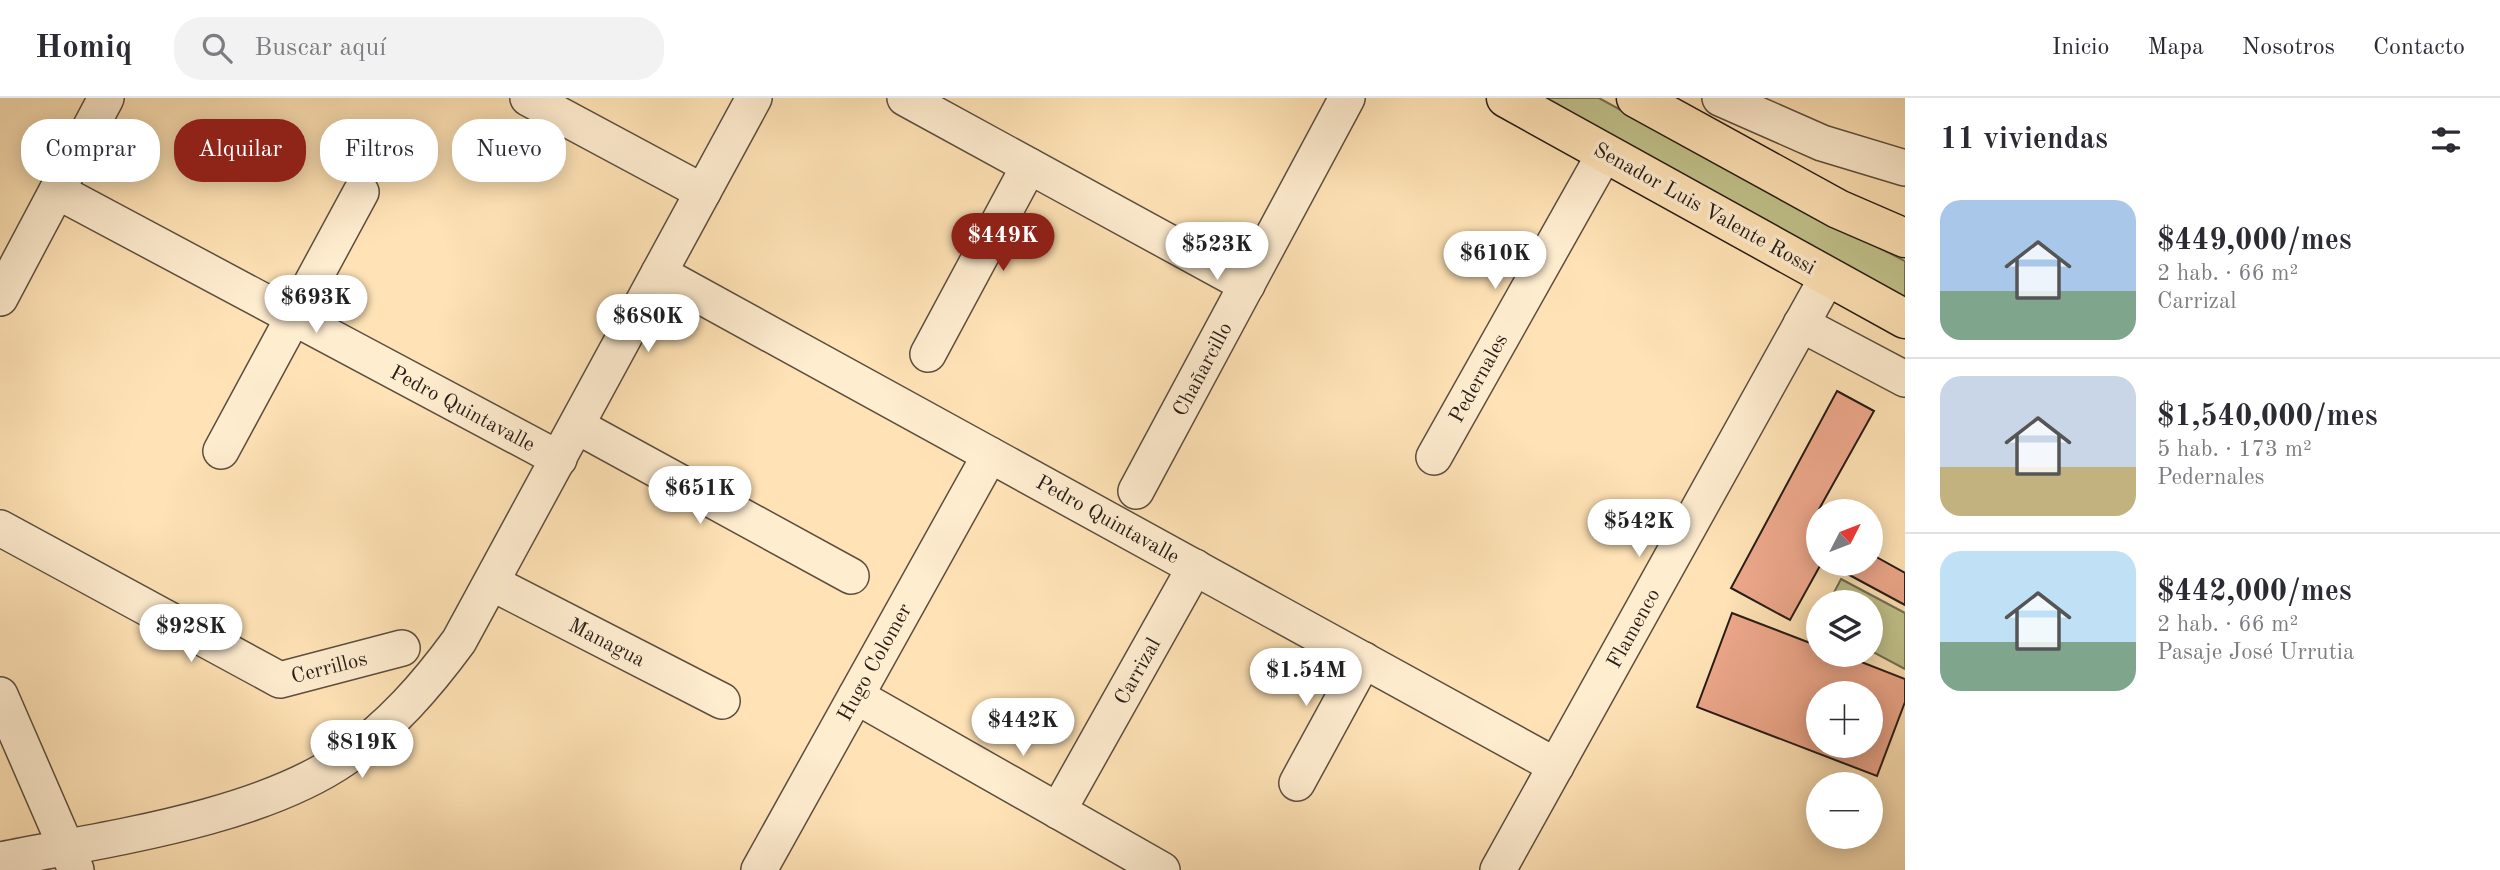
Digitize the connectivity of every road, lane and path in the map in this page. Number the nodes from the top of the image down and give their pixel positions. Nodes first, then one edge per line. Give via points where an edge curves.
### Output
1 (106, 98) edge
2 (528, 98) edge
3 (754, 98) edge
4 (905, 98) edge
5 (1347, 98) edge
6 (1506, 98) edge
7 (1636, 98) edge
8 (1720, 98) edge
9 (1605, 153) junction
10 (1029, 166) junction
11 (1905, 168) edge
12 (57, 191) junction
13 (361, 192) dead end
14 (703, 192) junction
15 (1905, 238) edge
16 (659, 273) junction
17 (1828, 276) junction
18 (1247, 285) junction
19 (0, 298) edge
20 (293, 317) junction
21 (1905, 319) edge
22 (1801, 324) junction
23 (928, 354) dead end
24 (1905, 379) edge
25 (577, 426) junction
26 (221, 451) dead end
27 (990, 454) junction
28 (1434, 457) dead end
29 (559, 459) junction
30 (1136, 491) dead end
31 (0, 528) edge
32 (1195, 567) junction
33 (851, 576) dead end
34 (492, 583) junction
35 (402, 648) dead end
36 (1364, 660) junction
37 (0, 695) edge
38 (856, 696) junction
39 (722, 701) dead end
40 (1556, 766) junction
41 (1297, 783) dead end
42 (1058, 811) junction
43 (129, 834) junction
44 (71, 858) edge
45 (0, 860) edge
46 (98, 870) edge
47 (759, 870) edge
48 (1162, 870) edge
49 (1499, 870) edge

1 - 12 street
2 - 14 street
3 - 14 street
4 - 10 street
5 - 18 street, Chañarcillo
6 - 9 main road, Senador Luis Valente Rossi
7 - 15 main road via 1838,209
8 - 11 street via 1822,143
9 - 17 main road, Senador Luis Valente Rossi
9 - 28 street, Pedernales
10 - 18 street
10 - 23 street
12 - 19 street
12 - 20 street, Pedro Quintavalle
13 - 20 street
14 - 16 street
16 - 25 street
16 - 27 street, Pedro Quintavalle
17 - 21 main road, Senador Luis Valente Rossi
17 - 22 street, Flamenco
18 - 30 street, Chañarcillo
20 - 26 street
20 - 29 street, Pedro Quintavalle
22 - 24 street
22 - 40 street, Flamenco
25 - 29 street
25 - 33 street
27 - 32 street, Pedro Quintavalle
27 - 38 street, Hugo Colomer
29 - 34 street
31 - 35 street, Cerrillos via 279,680
32 - 36 street, Pedro Quintavalle
32 - 42 street, Carrizal
34 - 39 street, Managua
34 - 43 street via 435,675 407,706 343,760 242,806
36 - 40 street, Pedro Quintavalle
36 - 41 street
37 - 44 street
38 - 42 street
38 - 47 street, Hugo Colomer
40 - 49 street, Flamenco
42 - 48 street
43 - 44 street
43 - 46 street
44 - 45 street

